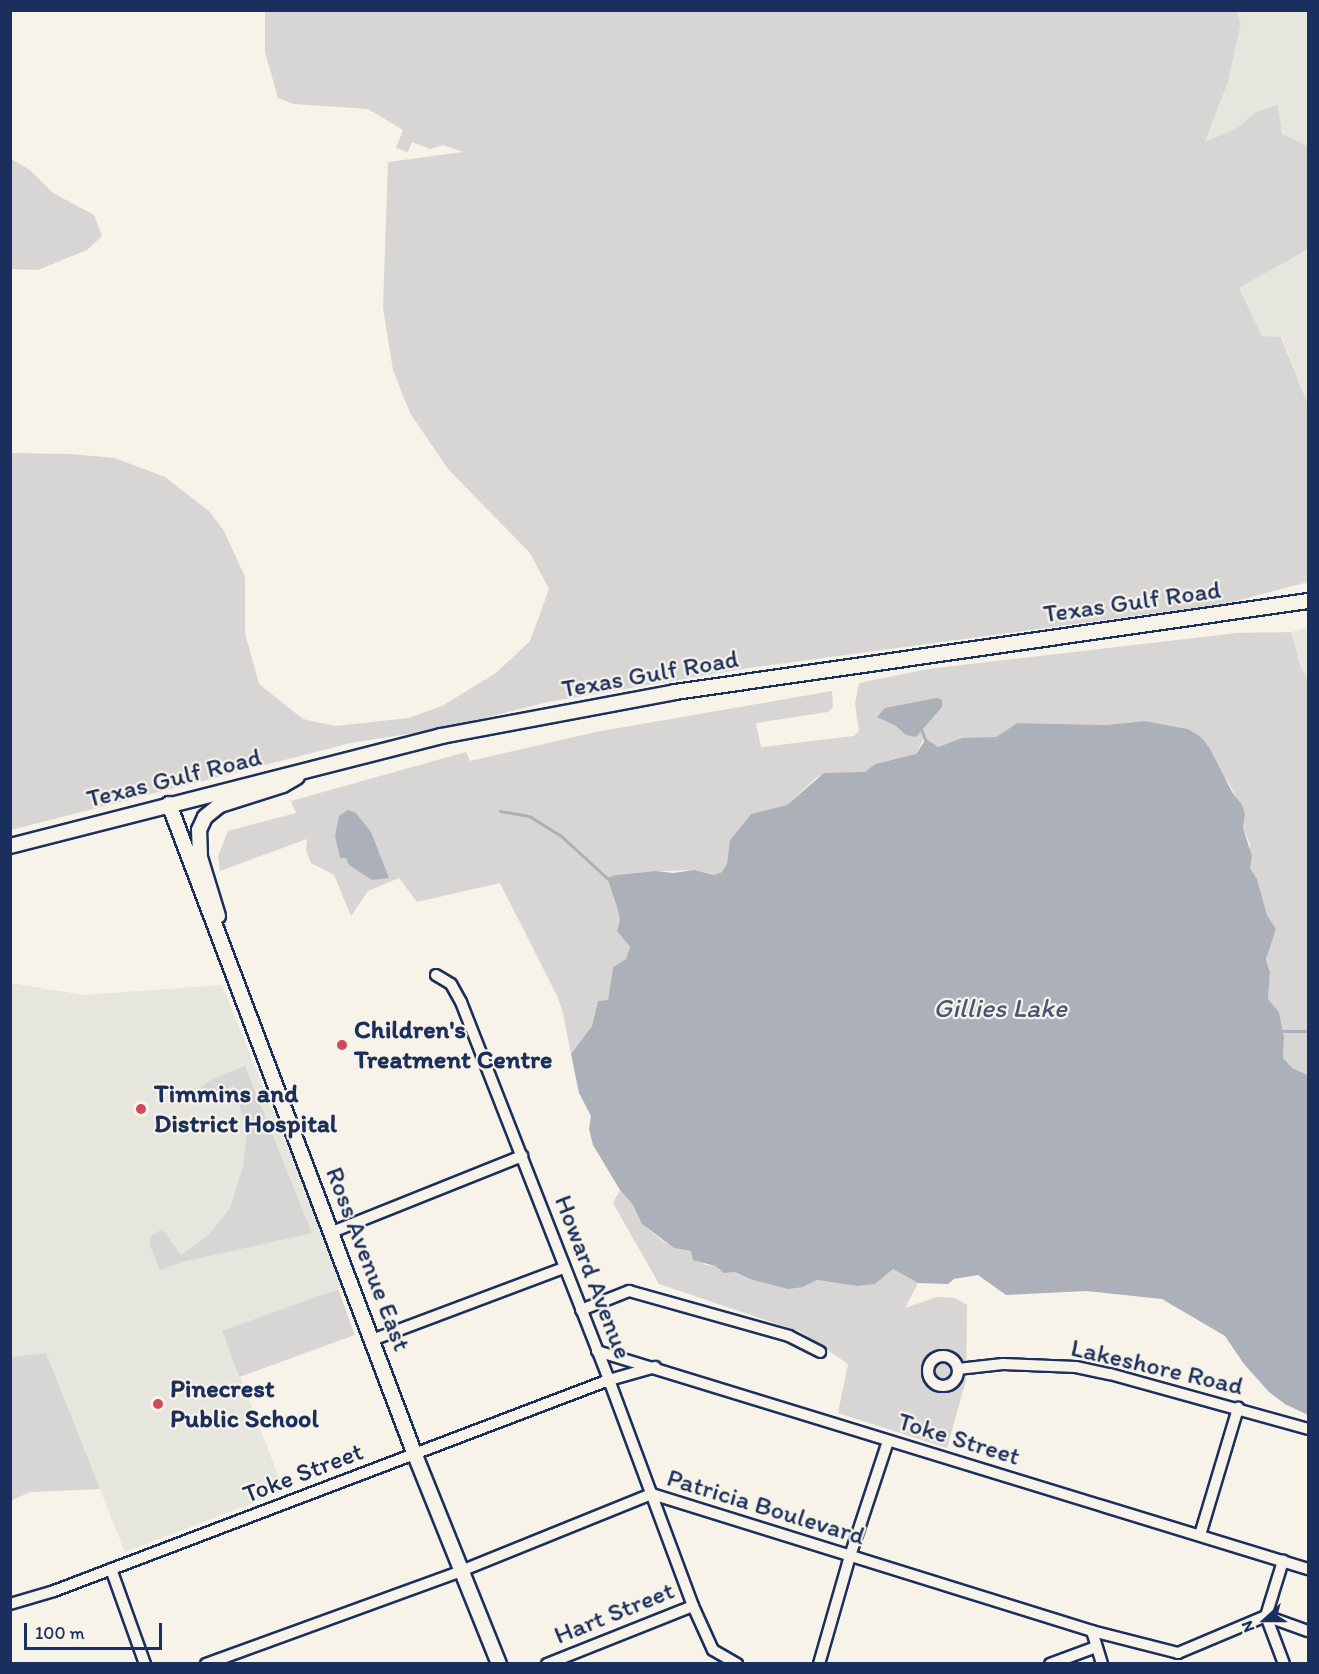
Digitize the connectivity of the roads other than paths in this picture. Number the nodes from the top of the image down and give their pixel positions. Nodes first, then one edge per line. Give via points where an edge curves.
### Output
1 (1308, 601) edge
2 (312, 768) junction
3 (169, 804) junction
4 (10, 846) edge
5 (219, 937) junction
6 (436, 975) dead end
7 (522, 1156) junction
8 (332, 1232) junction
9 (564, 1268) junction
10 (581, 1310) junction
11 (372, 1340) junction
12 (597, 1350) junction
13 (820, 1352) dead end
14 (655, 1367) junction
15 (958, 1369) dead end
16 (609, 1380) junction
17 (1238, 1408) junction
18 (1308, 1429) edge
19 (888, 1441) junction
20 (415, 1455) junction
21 (652, 1494) junction
22 (1200, 1535) junction
23 (850, 1556) junction
24 (1283, 1561) junction
25 (111, 1569) junction
26 (1308, 1569) edge
27 (461, 1570) junction
28 (10, 1604) edge
29 (693, 1606) junction
30 (1266, 1616) junction
31 (1092, 1631) junction
32 (1308, 1631) edge
33 (1096, 1647) junction
34 (145, 1664) edge
35 (206, 1664) edge
36 (499, 1664) edge
37 (547, 1664) edge
38 (737, 1664) edge
39 (819, 1664) edge
40 (1050, 1664) edge
41 (1102, 1664) edge
42 (1284, 1664) edge

1 - 2 main road, Texas Gulf Road via 675,692 441,736
2 - 3 main road, Texas Gulf Road
2 - 5 main road via 283,785 220,805 205,817 198,848 218,911
3 - 4 main road, Texas Gulf Road
3 - 5 main road, Ross Avenue East
5 - 8 main road, Ross Avenue East
6 - 7 street, Howard Avenue via 451,984 461,1002
7 - 8 street
7 - 9 street, Howard Avenue
8 - 11 main road, Ross Avenue East
9 - 10 street, Howard Avenue
9 - 11 street
10 - 12 street, Howard Avenue
10 - 13 street via 629,1291 789,1336
11 - 20 main road, Ross Avenue East
12 - 14 street, Toke Street
12 - 16 street, Howard Avenue
14 - 16 street, Toke Street
14 - 19 street, Toke Street
15 - 17 street, Lakeshore Road via 1003,1364 1076,1367
16 - 20 street, Toke Street
16 - 21 street, Howard Avenue
17 - 18 street, Lakeshore Road
17 - 22 street
19 - 22 street, Toke Street
19 - 23 street
20 - 25 street, Toke Street
20 - 27 main road, Ross Avenue East
21 - 23 street, Patricia Boulevard
21 - 27 street, Patricia Boulevard
21 - 29 street, Howard Avenue
22 - 24 street, Toke Street
23 - 31 street, Patricia Boulevard
23 - 39 street
24 - 26 street, Toke Street
24 - 30 street
25 - 28 street, Toke Street
25 - 34 street
27 - 35 street, Patricia Boulevard
27 - 36 main road, Ross Avenue East
29 - 37 street, Hart Street
29 - 38 street, Hart Street via 713,1650
30 - 31 street, Patricia Boulevard via 1178,1653
30 - 32 street
30 - 42 street
31 - 33 street
33 - 40 street
33 - 41 street

